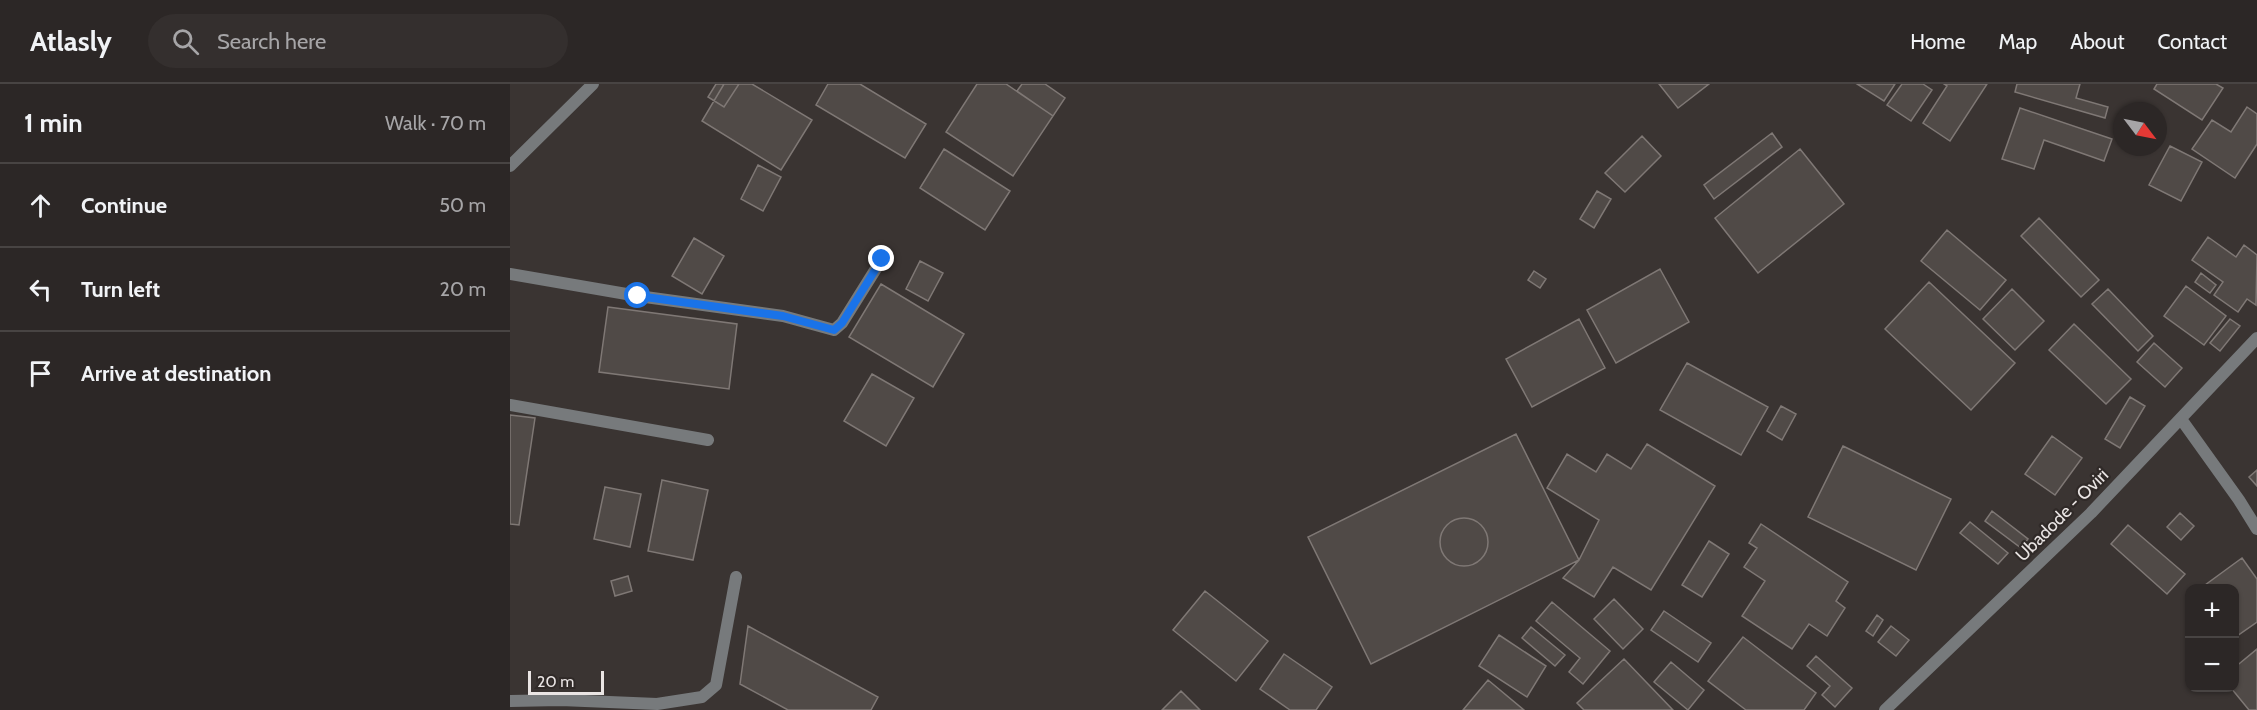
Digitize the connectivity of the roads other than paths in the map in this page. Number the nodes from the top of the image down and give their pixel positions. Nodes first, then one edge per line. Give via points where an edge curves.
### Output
1 (593, 84) edge
2 (510, 166) edge
3 (882, 259) dead end
4 (510, 274) edge
5 (2257, 338) edge
6 (510, 405) edge
7 (2181, 419) junction
8 (708, 440) dead end
9 (2257, 529) edge
10 (736, 577) dead end
11 (510, 701) edge
12 (1885, 710) edge

1 - 2 street
3 - 4 street via 834,330 783,316
5 - 7 street, Ubadode - Oviri
6 - 8 street
7 - 9 street
7 - 12 street, Ubadode - Oviri via 2020,582
10 - 11 street via 716,685 702,697 657,704

